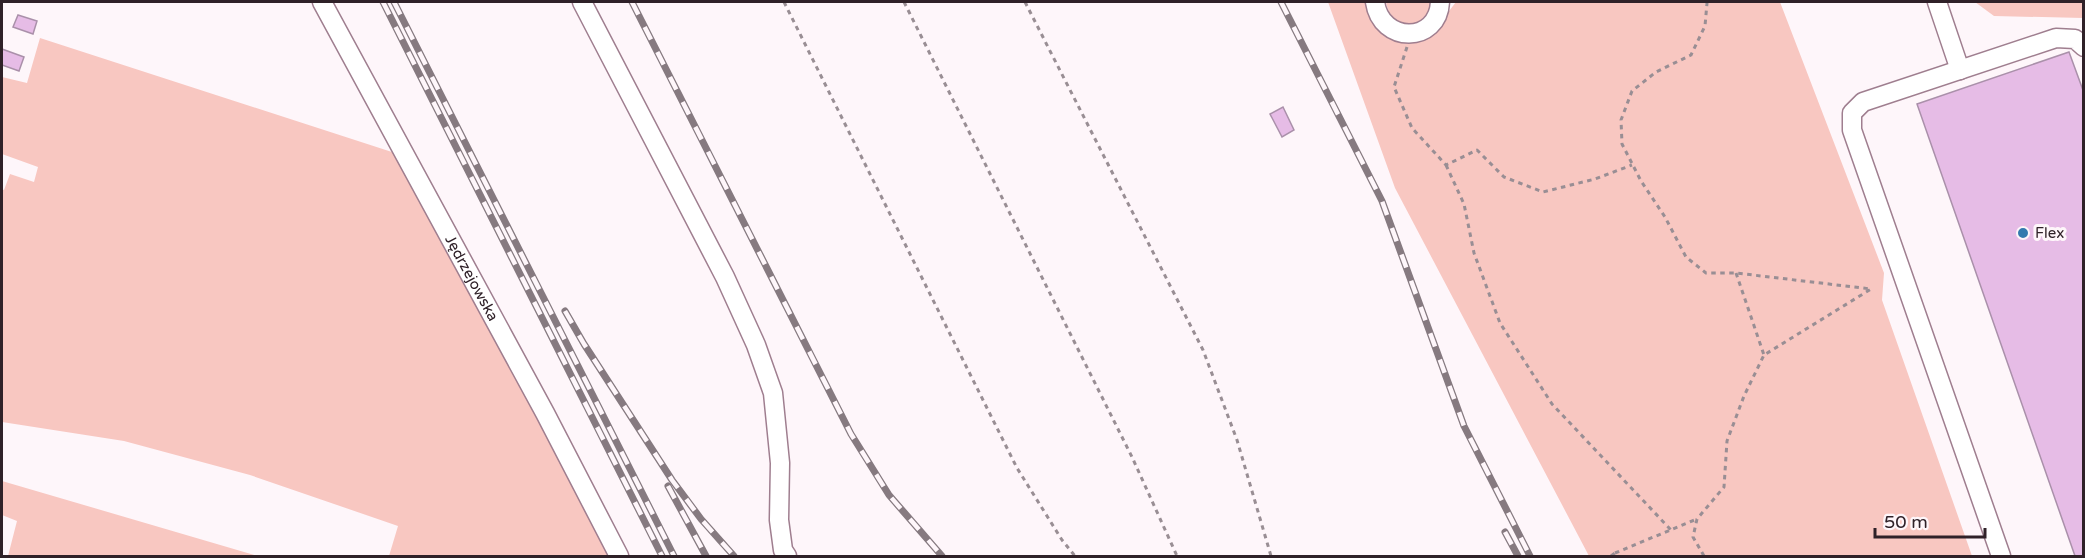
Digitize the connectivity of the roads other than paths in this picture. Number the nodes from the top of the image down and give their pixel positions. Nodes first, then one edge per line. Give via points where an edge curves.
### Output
1 (321, 2) edge
2 (582, 2) edge
3 (1375, 2) edge
4 (1937, 2) edge
5 (1442, 3) edge
6 (2084, 47) edge
7 (1960, 70) junction
8 (619, 556) edge
9 (787, 556) edge
10 (2001, 556) edge

1 - 8 street, Jędrzejowska
2 - 9 street via 725,277 756,345 773,393 780,463 779,520
3 - 5 street via 1378,14 1389,28 1411,34 1429,26
4 - 7 street
6 - 7 street via 2075,39 2056,38
7 - 10 street via 1863,102 1850,121

